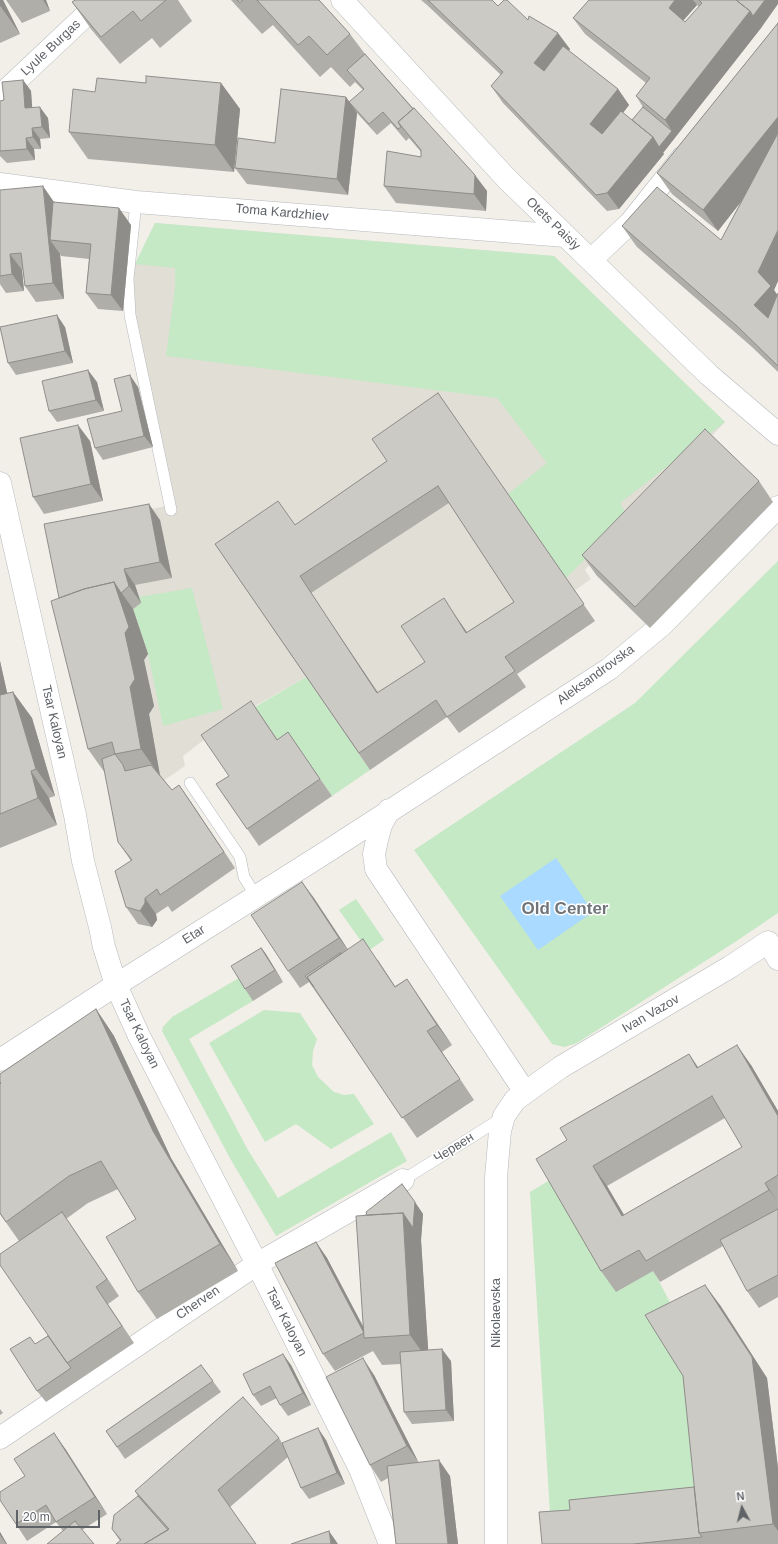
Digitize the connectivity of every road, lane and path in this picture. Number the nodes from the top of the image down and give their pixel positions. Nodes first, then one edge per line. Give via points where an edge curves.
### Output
1 (102, 0) edge
2 (342, 0) edge
3 (0, 96) edge
4 (695, 142) edge
5 (0, 184) edge
6 (136, 202) junction
7 (566, 236) junction
8 (591, 260) junction
9 (778, 434) edge
10 (0, 483) edge
11 (778, 507) edge
12 (171, 510) dead end
13 (190, 783) dead end
14 (389, 810) junction
15 (256, 896) junction
16 (775, 946) edge
17 (116, 985) junction
18 (0, 1060) edge
19 (525, 1092) junction
20 (504, 1116) junction
21 (403, 1180) joint
22 (256, 1264) junction
23 (0, 1438) edge
24 (390, 1544) edge
25 (496, 1544) edge

1 - 3 street, Lyule Burgas
2 - 7 street, Otets Paisiy via 507,179
4 - 8 street via 631,222
5 - 6 street, Toma Kardzhiev
6 - 7 street, Toma Kardzhiev
6 - 12 lane via 128,279 130,315
7 - 8 street, Otets Paisiy
8 - 9 street, Otets Paisiy via 709,375
10 - 17 street, Tsar Kaloyan via 83,860
11 - 14 street, Aleksandrovska via 662,625 609,669
13 - 15 lane via 240,857 244,876
14 - 15 street, Etar
14 - 19 street via 377,840 374,854 376,869
15 - 17 street, Etar
16 - 19 street, Ivan Vazov via 730,967 561,1067
17 - 18 street, Etar
17 - 22 street, Tsar Kaloyan via 138,1036
19 - 20 street, Nikolaevska via 515,1100
20 - 21 lane, Червен
20 - 25 street, Nikolaevska via 500,1131 496,1178
21 - 22 street, Cherven
22 - 23 street, Cherven
22 - 24 street, Tsar Kaloyan via 360,1469

